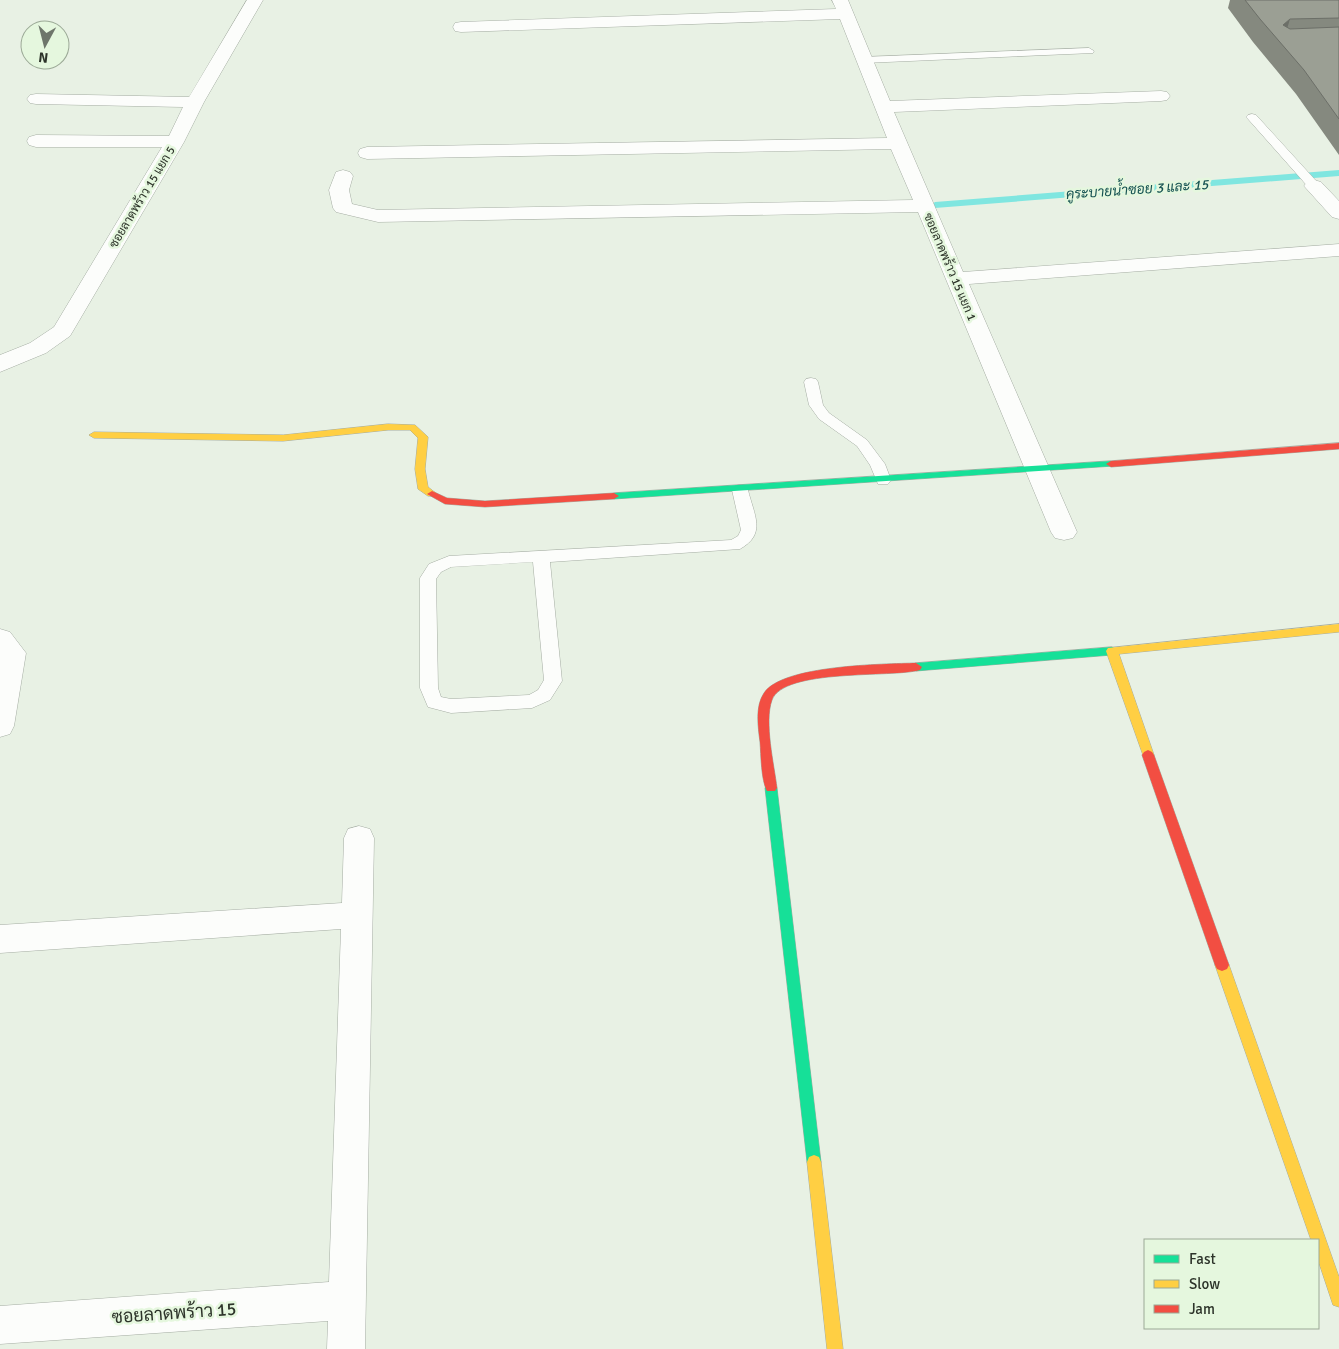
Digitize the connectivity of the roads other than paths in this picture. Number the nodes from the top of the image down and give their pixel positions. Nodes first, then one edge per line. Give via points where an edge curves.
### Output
1 (255, 0) edge
2 (843, 7) edge
3 (461, 27) dead end
4 (1090, 51) dead end
5 (864, 60) junction
6 (1161, 96) dead end
7 (36, 99) dead end
8 (195, 102) junction
9 (883, 107) junction
10 (1252, 117) dead end
11 (36, 141) dead end
12 (175, 142) junction
13 (898, 143) junction
14 (368, 153) dead end
15 (343, 176) dead end
16 (1309, 180) junction
17 (1339, 184) edge
18 (924, 206) junction
19 (1339, 213) edge
20 (1339, 250) edge
21 (955, 279) junction
22 (0, 365) edge
23 (811, 382) dead end
24 (94, 435) dead end
25 (1339, 446) edge
26 (1038, 470) junction
27 (883, 480) junction
28 (740, 490) junction
29 (1064, 532) dead end
30 (541, 557) junction
31 (1339, 628) edge
32 (0, 639) edge
33 (1112, 651) junction
34 (0, 726) edge
35 (359, 838) dead end
36 (357, 915) junction
37 (0, 939) edge
38 (1318, 1239) edge
39 (1319, 1242) edge
40 (1339, 1299) edge
41 (348, 1300) junction
42 (0, 1325) edge
43 (346, 1349) edge
44 (835, 1349) edge

1 - 8 street, ซอยลาดพร้าว 15 แยก 5
2 - 3 street
2 - 5 street, ซอยลาดพร้าว 15 แยก 1
4 - 5 lane
5 - 9 street, ซอยลาดพร้าว 15 แยก 1
6 - 9 street
7 - 8 street
8 - 12 street, ซอยลาดพร้าว 15 แยก 5
9 - 13 street, ซอยลาดพร้าว 15 แยก 1
10 - 16 lane
11 - 12 street
12 - 22 street, ซอยลาดพร้าว 15 แยก 5 via 62,331 38,348
13 - 14 street
13 - 18 street, ซอยลาดพร้าว 15 แยก 1
15 - 18 street via 338,190 343,208 378,216
16 - 17 street
16 - 19 street
18 - 21 street, ซอยลาดพร้าว 15 แยก 1
20 - 21 street
21 - 26 street, ซอยลาดพร้าว 15 แยก 1
23 - 27 lane via 816,405 824,416 862,443 877,464
24 - 28 street via 283,438 412,427 423,437 420,469 423,488 446,501 485,504
25 - 26 street
26 - 27 street
26 - 29 street, ซอยลาดพร้าว 15 แยก 1
27 - 28 street
28 - 30 lane via 750,530 745,539 734,545
30 - 30 lane via 449,562 435,568 428,578 429,688 434,702 451,706 532,701 544,696 553,681
31 - 33 street
32 - 34 street via 12,653
33 - 38 street
33 - 44 street via 812,675 785,682 768,694 764,716
35 - 36 street
36 - 37 street
36 - 41 street
39 - 40 street
41 - 42 street, ซอยลาดพร้าว 15
41 - 43 street

